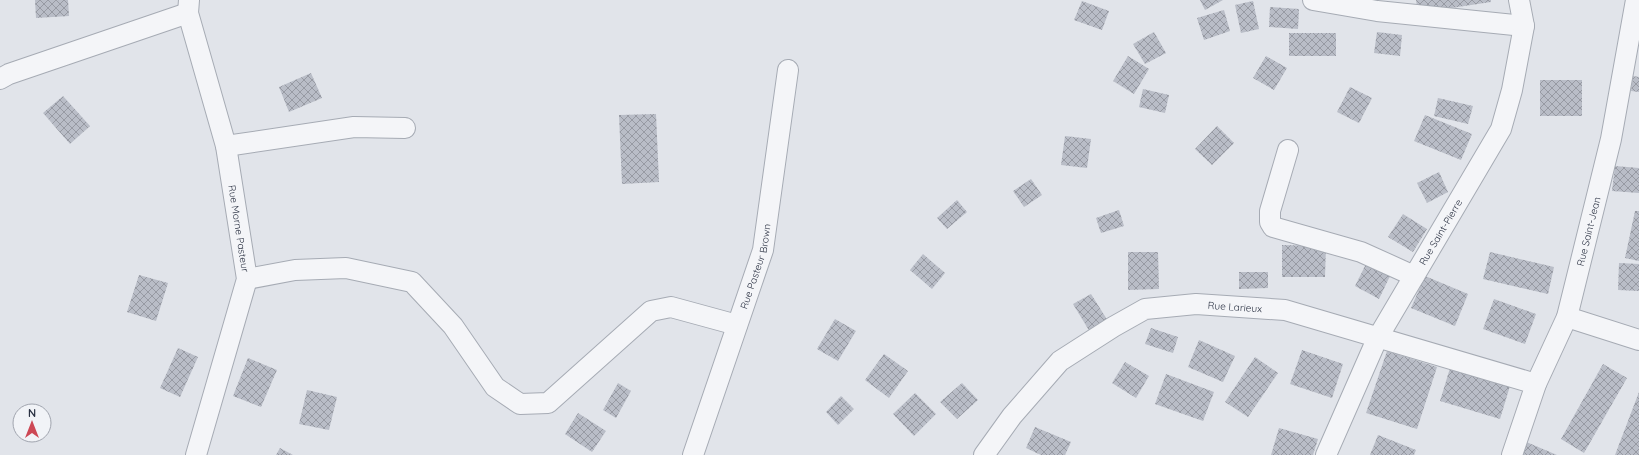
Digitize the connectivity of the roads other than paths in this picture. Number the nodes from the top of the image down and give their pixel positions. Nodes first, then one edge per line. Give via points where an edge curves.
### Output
1 (1313, 0) edge
2 (1519, 0) edge
3 (1636, 0) edge
4 (189, 6) edge
5 (1524, 26) junction
6 (788, 70) dead end
7 (0, 79) edge
8 (405, 128) dead end
9 (226, 146) junction
10 (1288, 150) dead end
11 (1414, 276) junction
12 (247, 279) junction
13 (1567, 317) junction
14 (737, 325) junction
15 (1377, 338) junction
16 (1639, 340) edge
17 (1536, 384) junction
18 (196, 455) edge
19 (693, 455) edge
20 (984, 455) edge
21 (1326, 455) edge
22 (1512, 455) edge

1 - 5 street via 1377,12
2 - 5 street, Rue Saint-Pierre
3 - 13 street, Rue Saint-Jean via 1611,139
4 - 7 street
4 - 9 street, Rue Morne Pasteur
5 - 11 street, Rue Saint-Pierre via 1512,90 1501,129
6 - 14 street, Rue Pasteur Brown via 763,250
8 - 9 street via 354,127
9 - 12 street, Rue Morne Pasteur
10 - 11 street via 1270,211 1270,222 1273,227 1361,252
11 - 15 street, Rue Saint-Pierre
12 - 14 street via 296,270 346,268 412,282 453,326 495,387 520,404 548,403 651,311 671,307
12 - 18 street, Rue Morne Pasteur
13 - 16 street
13 - 17 street, Rue Saint-Jean
14 - 19 street, Rue Pasteur Brown
15 - 17 street, Rue Larieux
15 - 20 street, Rue Larieux via 1284,310 1196,304 1145,309 1060,361 1012,416
15 - 21 street, Rue Saint-Pierre
17 - 22 street, Rue Saint-Jean

